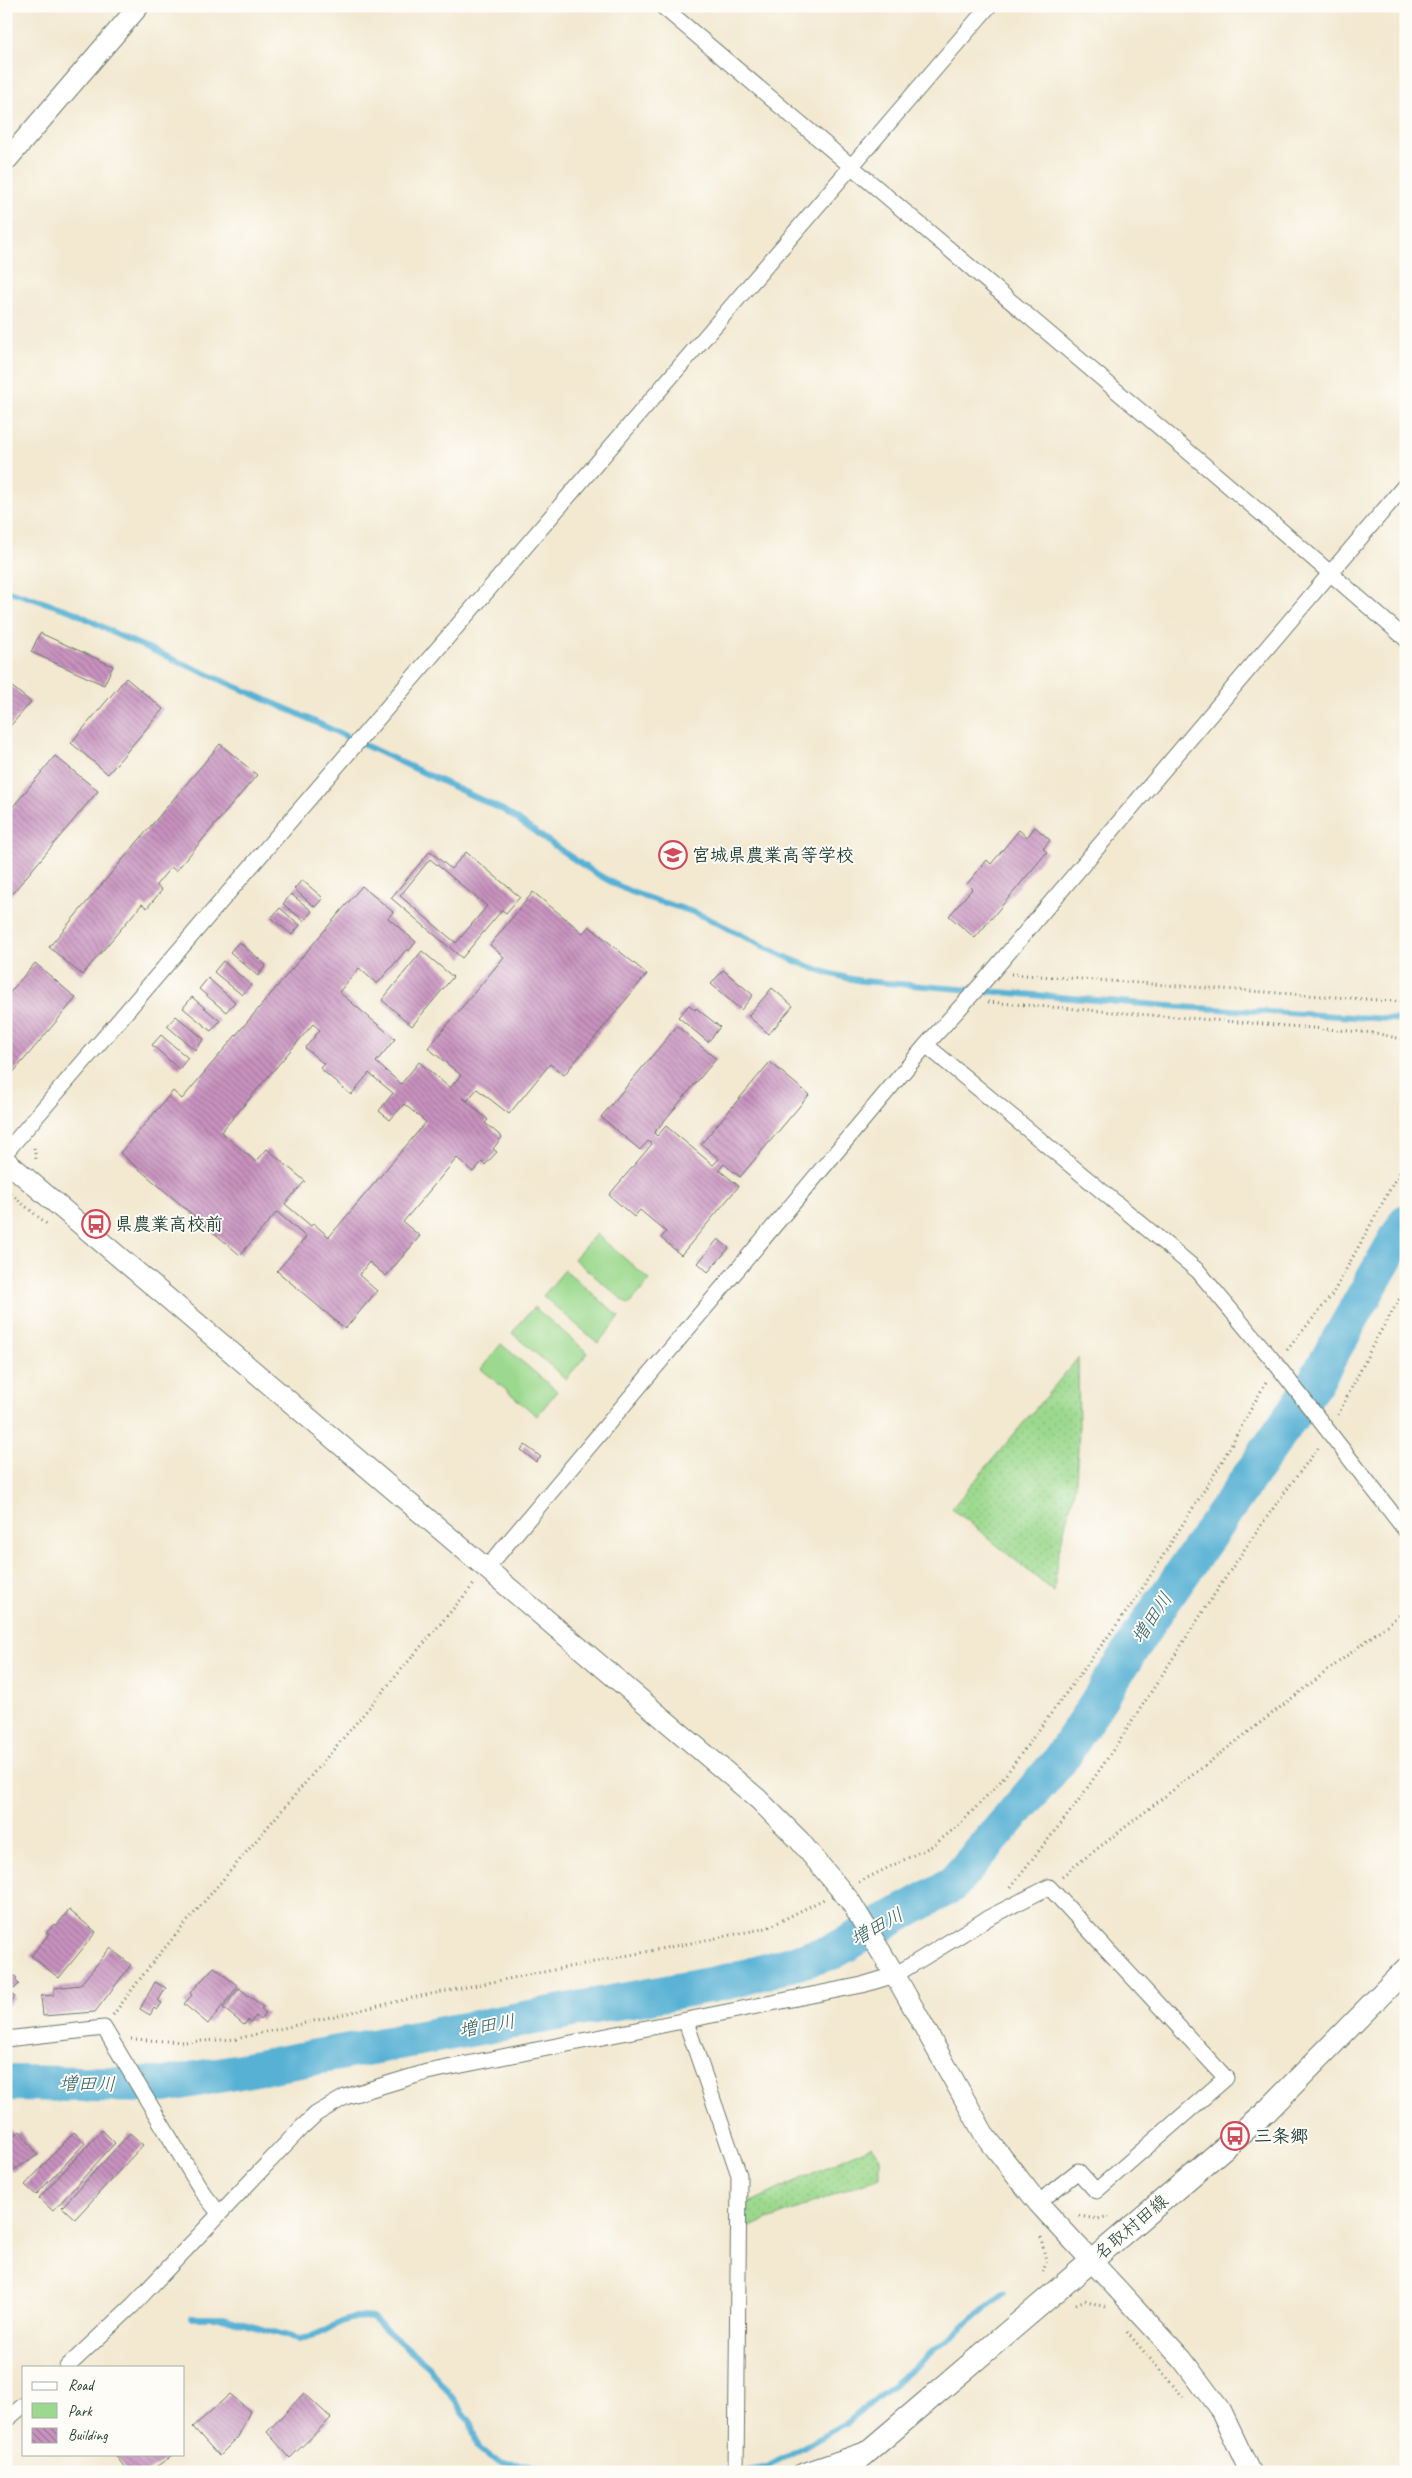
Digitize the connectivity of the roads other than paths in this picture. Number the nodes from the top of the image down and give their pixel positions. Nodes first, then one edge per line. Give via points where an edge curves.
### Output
1 (139, 6) edge
2 (662, 6) edge
3 (989, 6) edge
4 (6, 162) edge
5 (851, 166) junction
6 (1406, 484) edge
7 (1331, 573) junction
8 (1406, 638) edge
9 (926, 1045) junction
10 (6, 1152) edge
11 (6, 1161) edge
12 (1406, 1531) edge
13 (486, 1569) junction
14 (1406, 1969) edge
15 (895, 1975) junction
16 (686, 2022) junction
17 (6, 2039) edge
18 (1038, 2203) junction
19 (219, 2213) junction
20 (1092, 2260) junction
21 (68, 2366) edge
22 (22, 2407) edge
23 (6, 2420) edge
24 (873, 2447) junction
25 (736, 2467) edge
26 (800, 2472) edge
27 (844, 2472) edge
28 (1250, 2472) edge

1 - 4 street
2 - 5 street
3 - 5 street
5 - 7 street
5 - 10 street
6 - 7 street
7 - 8 street
7 - 9 street
9 - 12 street via 1198,1271
9 - 13 street
11 - 13 street
13 - 15 street via 758,1799 799,1840 846,1895
14 - 20 main road, 名取村田線 via 1264,2113
15 - 16 street via 862,1985
15 - 18 street via 984,2134
15 - 18 street via 988,1918 1049,1886 1226,2078 1096,2191 1078,2171
16 - 19 street via 427,2072 345,2097 306,2123
16 - 25 street via 739,2175
17 - 19 street via 109,2037 203,2193
18 - 20 street
19 - 21 street via 133,2305
20 - 24 main road, 名取村田線
20 - 28 street via 1182,2359 1221,2410
22 - 23 street
24 - 26 street
24 - 27 main road, 名取村田線

